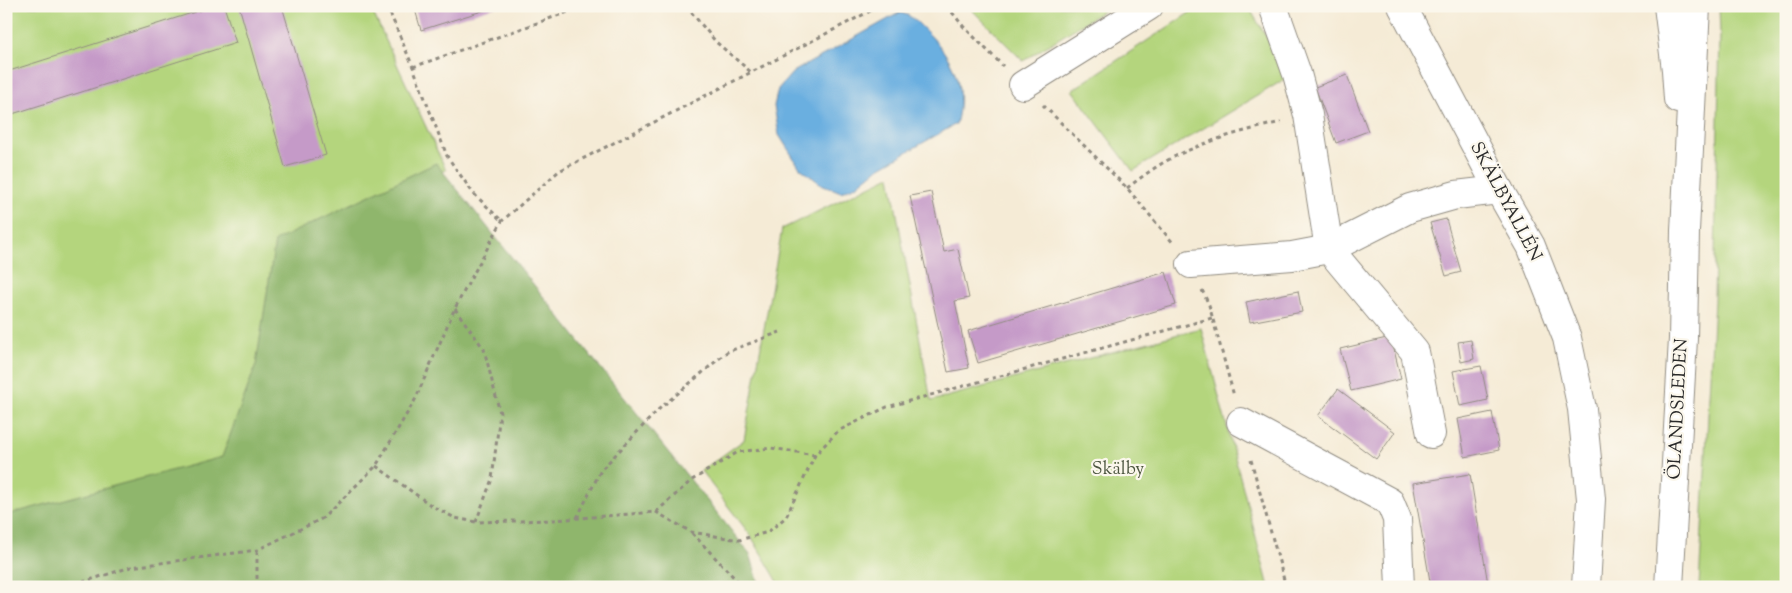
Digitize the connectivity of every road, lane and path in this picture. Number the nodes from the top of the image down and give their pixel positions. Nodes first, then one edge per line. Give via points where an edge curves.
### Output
1 (387, 6) edge
2 (585, 6) edge
3 (686, 6) edge
4 (880, 6) edge
5 (947, 6) edge
6 (1149, 6) edge
7 (1273, 6) edge
8 (1402, 6) edge
9 (1668, 6) edge
10 (1696, 6) edge
11 (413, 67) junction
12 (752, 73) junction
13 (1023, 85) junction
14 (1308, 115) junction
15 (1127, 188) junction
16 (1499, 190) junction
17 (502, 221) junction
18 (1685, 231) junction
19 (1328, 249) junction
20 (1191, 264) junction
21 (455, 308) junction
22 (1212, 318) junction
23 (780, 332) dead end
24 (1241, 422) junction
25 (1431, 434) dead end
26 (815, 455) junction
27 (376, 466) junction
28 (656, 512) junction
29 (576, 519) junction
30 (476, 522) junction
31 (691, 532) junction
32 (257, 550) junction
33 (66, 587) edge
34 (257, 587) edge
35 (743, 587) edge
36 (1286, 587) edge
37 (1400, 587) edge
38 (1586, 587) edge
39 (1670, 587) edge

1 - 11 path
2 - 11 path
3 - 12 path via 716,42
4 - 12 path
5 - 13 path
6 - 13 main road
7 - 14 main road
8 - 16 main road, SKÄLBYALLÉN
9 - 18 main road, ÖLANDSLEDEN via 1676,70
10 - 18 main road, ÖLANDSLEDEN
11 - 17 path via 447,156 473,193
12 - 17 path via 559,171
13 - 15 path
14 - 15 path via 1237,133 1178,154
14 - 19 main road
15 - 20 path
16 - 19 main road via 1456,195 1410,208
16 - 38 main road, SKÄLBYALLÉN via 1531,246 1567,338 1582,409 1591,499
17 - 21 path
18 - 39 main road, ÖLANDSLEDEN via 1683,339
19 - 20 main road via 1292,256
19 - 25 main road via 1415,352
20 - 22 path
21 - 27 path via 415,400
21 - 30 path via 484,349 500,413 492,479
22 - 24 path
22 - 26 path via 887,407 838,431
23 - 29 path via 727,352 658,410 601,470
24 - 36 path
24 - 37 main road via 1390,502 1397,519
26 - 28 path via 771,448 738,452 692,480
26 - 31 path via 786,517 768,532 739,540
27 - 30 path via 432,506 455,518
27 - 32 path via 323,518
28 - 29 path
28 - 31 path
29 - 30 path
31 - 35 path
32 - 33 path via 131,567
32 - 34 path

